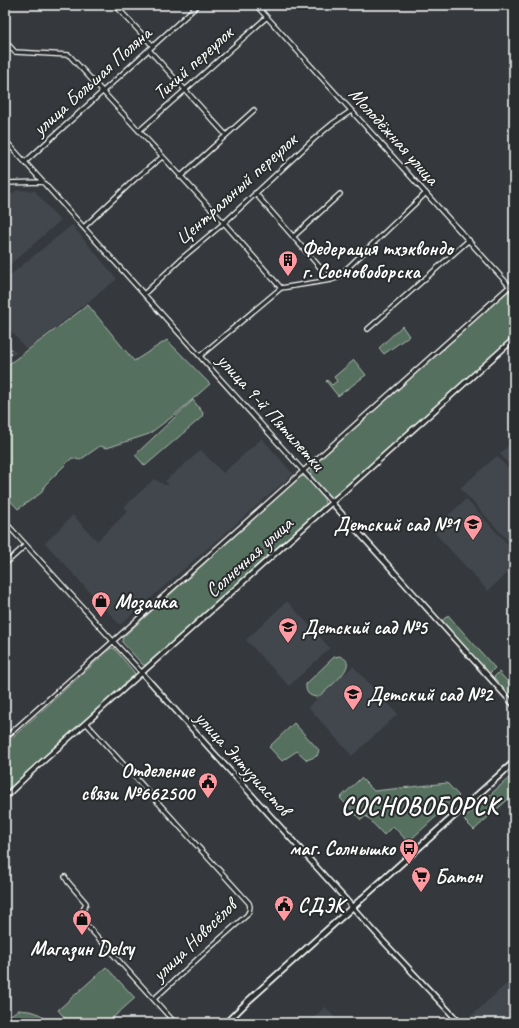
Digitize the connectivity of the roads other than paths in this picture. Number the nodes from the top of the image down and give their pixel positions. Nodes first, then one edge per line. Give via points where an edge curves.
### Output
1 (115, 5) edge
2 (198, 5) edge
3 (256, 5) edge
4 (267, 17) junction
5 (5, 41) edge
6 (153, 46) junction
7 (149, 50) junction
8 (185, 90) junction
9 (103, 91) junction
10 (254, 110) dead end
11 (350, 111) junction
12 (139, 131) junction
13 (226, 135) junction
14 (5, 140) edge
15 (162, 157) junction
16 (25, 162) junction
17 (180, 177) junction
18 (43, 182) junction
19 (5, 183) edge
20 (255, 193) junction
21 (426, 193) junction
22 (340, 194) dead end
23 (224, 223) junction
24 (84, 227) junction
25 (293, 237) junction
26 (469, 240) junction
27 (331, 280) junction
28 (514, 282) edge
29 (510, 286) junction
30 (281, 288) junction
31 (514, 291) edge
32 (144, 294) junction
33 (368, 329) dead end
34 (514, 339) edge
35 (200, 356) junction
36 (303, 471) junction
37 (332, 503) junction
38 (5, 522) edge
39 (26, 545) junction
40 (5, 564) edge
41 (113, 641) junction
42 (142, 673) junction
43 (514, 705) edge
44 (86, 723) junction
45 (5, 738) edge
46 (514, 762) edge
47 (5, 797) edge
48 (65, 877) dead end
49 (353, 907) junction
50 (154, 999) junction
51 (175, 1023) edge
52 (226, 1023) edge
53 (460, 1023) edge

1 - 6 street
2 - 6 street, улица Большая Поляна
3 - 4 street, Молодёжная улица
4 - 8 street, Тихий переулок
4 - 11 street, Молодёжная улица
5 - 9 street via 15,52 69,55
6 - 7 street, улица Большая Поляна
7 - 8 street
7 - 9 street, улица Большая Поляна
8 - 12 street, Тихий переулок
8 - 13 street
9 - 12 street
9 - 16 street, улица Большая Поляна
10 - 13 street
11 - 20 street, Центральный переулок via 336,120
11 - 21 street, Молодёжная улица
12 - 15 street
13 - 17 street
14 - 16 street, улица 9-й Пятилетки
15 - 17 street
15 - 24 street
16 - 18 street, улица 9-й Пятилетки
17 - 23 street
18 - 19 street
18 - 24 street, улица 9-й Пятилетки
20 - 23 street, Центральный переулок
20 - 25 street
21 - 26 street, Молодёжная улица
21 - 27 street via 337,278
22 - 25 street
23 - 30 street
23 - 32 street, Центральный переулок
24 - 32 street, улица 9-й Пятилетки
25 - 27 street
26 - 29 street, Молодёжная улица
26 - 33 street
27 - 30 street
28 - 29 street
29 - 31 street, Молодёжная улица
29 - 36 street, Солнечная улица
30 - 35 street
32 - 35 street, улица 9-й Пятилетки
34 - 37 street, Солнечная улица
35 - 36 street, улица 9-й Пятилетки
36 - 37 street, улица 9-й Пятилетки
36 - 41 street, Солнечная улица
37 - 42 street, Солнечная улица
37 - 43 street, улица 9-й Пятилетки
38 - 39 street, улица Энтузиастов
39 - 40 street
39 - 41 street, улица Энтузиастов
41 - 42 street, улица Энтузиастов
41 - 45 street, Солнечная улица
42 - 44 street, Солнечная улица
42 - 49 street, улица Энтузиастов
44 - 47 street, Солнечная улица
44 - 50 street, улица Новосёлов via 250,907 247,915
46 - 49 main road
48 - 50 street via 86,903 82,913 83,921
49 - 52 main road
49 - 53 street, улица Энтузиастов
50 - 51 street

